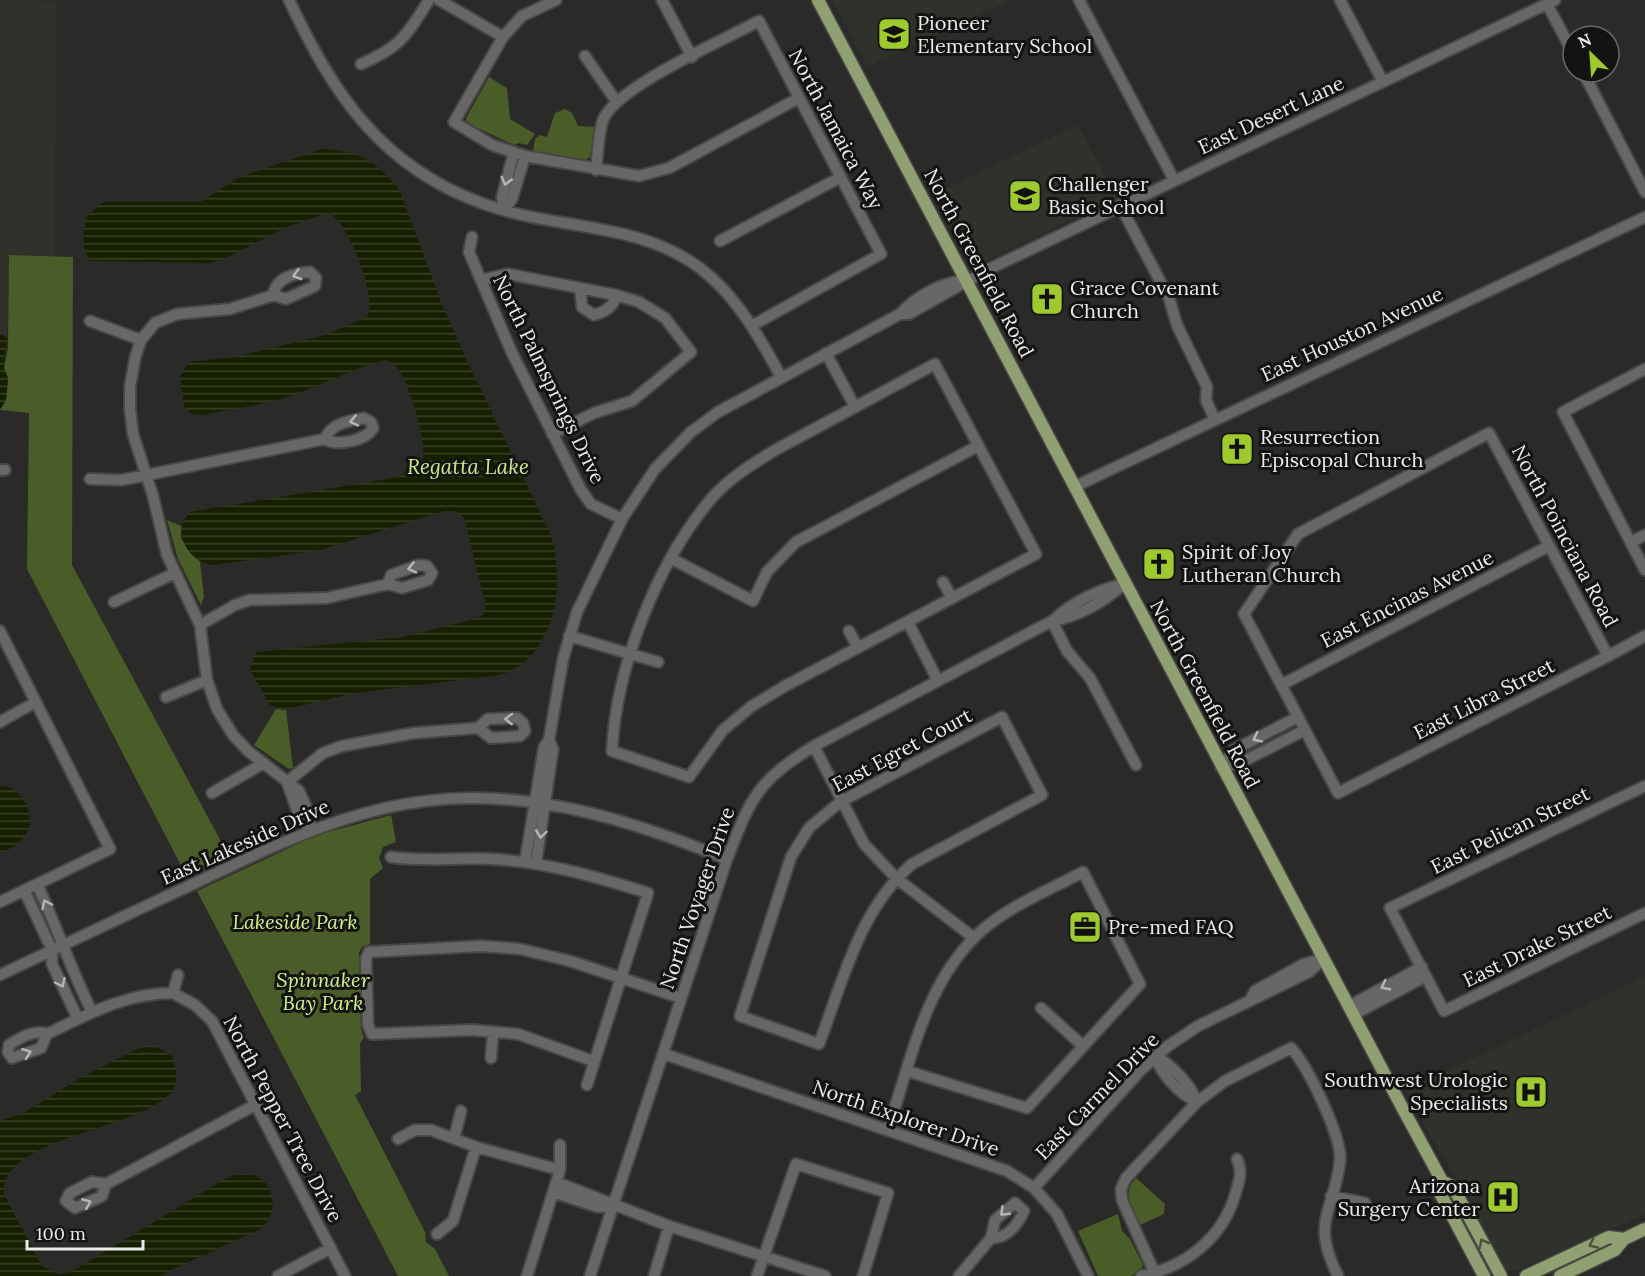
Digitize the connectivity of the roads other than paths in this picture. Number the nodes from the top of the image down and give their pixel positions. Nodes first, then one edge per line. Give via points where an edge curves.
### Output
1 (289, 0) edge
2 (429, 0) edge
3 (439, 0) edge
4 (556, 0) edge
5 (662, 0) edge
6 (818, 0) edge
7 (1079, 0) edge
8 (1340, 0) edge
9 (1551, 2) edge
10 (1561, 25) edge
11 (503, 37) junction
12 (585, 56) dead end
13 (692, 57) junction
14 (361, 64) dead end
15 (1383, 82) junction
16 (1589, 84) edge
17 (799, 98) junction
18 (616, 102) junction
19 (519, 154) junction
20 (597, 170) junction
21 (841, 177) junction
22 (1174, 180) junction
23 (1645, 192) edge
24 (1120, 205) junction
25 (504, 210) junction
26 (1645, 217) edge
27 (472, 237) dead end
28 (720, 241) dead end
29 (481, 280) junction
30 (966, 280) junction
31 (580, 288) junction
32 (274, 295) dead end
33 (616, 295) junction
34 (90, 321) dead end
35 (753, 325) junction
36 (141, 340) junction
37 (826, 353) junction
38 (1645, 369) edge
39 (781, 376) junction
40 (855, 407) junction
41 (1214, 418) junction
42 (552, 434) junction
43 (325, 439) dead end
44 (978, 446) junction
45 (145, 475) junction
46 (90, 479) dead end
47 (1076, 486) junction
48 (622, 519) junction
49 (1645, 535) edge
50 (1631, 542) junction
51 (1549, 546) junction
52 (672, 559) junction
53 (1645, 570) edge
54 (175, 573) junction
55 (944, 582) dead end
56 (1125, 583) junction
57 (388, 584) dead end
58 (952, 598) junction
59 (114, 602) dead end
60 (1052, 621) junction
61 (908, 622) junction
62 (200, 625) junction
63 (849, 631) dead end
64 (0, 632) edge
65 (569, 636) junction
66 (1645, 636) edge
67 (858, 648) junction
68 (630, 655) junction
69 (1608, 656) junction
70 (658, 662) dead end
71 (207, 680) junction
72 (938, 681) junction
73 (1281, 685) junction
74 (166, 697) dead end
75 (36, 702) junction
76 (1298, 717) junction
77 (0, 722) edge
78 (478, 729) dead end
79 (1305, 730) junction
80 (814, 746) junction
81 (264, 764) junction
82 (1136, 765) dead end
83 (1221, 767) junction
84 (287, 782) junction
85 (1645, 786) edge
86 (212, 793) dead end
87 (840, 802) junction
88 (540, 803) junction
89 (310, 830) junction
90 (391, 857) dead end
91 (727, 859) junction
92 (531, 863) junction
93 (896, 878) junction
94 (37, 884) junction
95 (24, 890) junction
96 (0, 902) edge
97 (1645, 913) edge
98 (974, 938) junction
99 (65, 944) junction
100 (52, 950) junction
101 (1323, 959) junction
102 (1424, 972) junction
103 (0, 975) edge
104 (178, 975) dead end
105 (621, 978) junction
106 (173, 993) junction
107 (681, 998) junction
108 (1041, 1008) dead end
109 (1351, 1010) junction
110 (92, 1012) junction
111 (78, 1019) junction
112 (493, 1032) junction
113 (47, 1034) dead end
114 (1083, 1046) junction
115 (664, 1054) junction
116 (1155, 1056) junction
117 (491, 1058) dead end
118 (593, 1060) junction
119 (907, 1071) junction
120 (587, 1085) dead end
121 (1197, 1102) junction
122 (255, 1106) junction
123 (461, 1111) dead end
124 (888, 1129) junction
125 (398, 1139) dead end
126 (454, 1139) junction
127 (560, 1145) dead end
128 (476, 1147) junction
129 (1237, 1159) dead end
130 (560, 1170) junction
131 (1443, 1181) junction
132 (106, 1184) dead end
133 (555, 1187) junction
134 (1034, 1188) junction
135 (1331, 1196) junction
136 (1365, 1203) dead end
137 (614, 1206) junction
138 (669, 1226) junction
139 (1645, 1229) edge
140 (437, 1234) dead end
141 (991, 1238) dead end
142 (1623, 1239) junction
143 (332, 1248) junction
144 (764, 1256) junction
145 (1155, 1275) edge
146 (278, 1276) edge
147 (345, 1276) edge
148 (527, 1276) edge
149 (590, 1276) edge
150 (654, 1276) edge
151 (757, 1276) edge
152 (825, 1276) edge
153 (863, 1276) edge
154 (959, 1276) edge
155 (1089, 1276) edge
156 (1141, 1276) edge
157 (1338, 1276) edge
158 (1484, 1276) edge
159 (1501, 1276) edge
160 (1526, 1276) edge
161 (1560, 1276) edge

1 - 25 street via 324,71 374,134 411,165 445,186
2 - 14 street via 401,42
3 - 11 street
4 - 11 street via 522,16
5 - 13 street
6 - 30 main road, North Greenfield Road
7 - 22 street
8 - 15 street
9 - 10 street, East Desert Lane
9 - 15 street, East Desert Lane
11 - 19 street via 454,122 492,145
12 - 18 street
13 - 17 street, North Jamaica Way via 759,21
13 - 18 street via 637,86
15 - 22 street, East Desert Lane
16 - 23 street
17 - 20 street via 669,168 639,176
17 - 21 street, North Jamaica Way
18 - 20 street via 603,120
19 - 20 street
19 - 25 street via 512,199
21 - 28 street
21 - 35 street, North Jamaica Way via 881,254
22 - 24 street, East Desert Lane
24 - 30 street, East Desert Lane
24 - 41 street via 1169,298 1177,325 1207,387 1206,400
25 - 35 street via 627,234 665,248 690,261 720,285
26 - 41 street, East Houston Avenue
27 - 29 street, North Palmsprings Drive via 469,252
29 - 31 street via 508,274
29 - 42 street, North Palmsprings Drive
30 - 37 street, East Desert Lane via 949,282 910,303 900,314
30 - 47 main road, North Greenfield Road
31 - 33 street
31 - 33 street via 582,307 594,315 610,307
32 - 36 street via 230,309 168,316 155,323
33 - 42 street via 639,302 665,318 691,352 632,401 594,413
34 - 36 street
35 - 39 street
36 - 45 street via 130,387 130,410
37 - 39 street, East Desert Lane
37 - 40 street
38 - 50 street via 1563,412
39 - 48 street, East Desert Lane via 691,432 655,469
40 - 44 street via 935,364
40 - 52 street via 777,449 731,481 713,497
41 - 47 street, East Houston Avenue
42 - 48 street, North Palmsprings Drive via 585,497 599,509
43 - 45 street
44 - 52 street via 796,542 767,572 753,601
44 - 58 street via 1036,554
45 - 46 street via 122,480
45 - 54 street
47 - 56 main road, North Greenfield Road
48 - 65 street, East Desert Lane via 584,595
49 - 50 street
50 - 53 street
51 - 69 street, North Poinciana Road
51 - 73 street, East Encinas Avenue
51 - 73 street, North Poinciana Road via 1490,433 1298,534 1244,614
52 - 68 street via 640,624
54 - 59 street
54 - 62 street
55 - 58 street
56 - 60 street, North Voyager Drive via 1104,589 1064,610
56 - 83 main road, North Greenfield Road
57 - 62 street via 327,598 250,600
58 - 61 street
60 - 72 street, North Voyager Drive
60 - 82 street via 1067,651 1090,678
61 - 67 street
61 - 72 street
62 - 71 street
63 - 67 street
64 - 75 street
65 - 68 street
65 - 88 street, East Desert Lane via 549,740 553,749
66 - 69 street, East Libra Street
67 - 68 street via 752,706 723,730 689,777 612,751 616,713
68 - 70 street
69 - 79 street, East Libra Street via 1338,794
71 - 74 street
71 - 81 street via 217,709 233,735
72 - 80 street, North Voyager Drive
73 - 76 street
75 - 77 street
75 - 94 street via 110,849
76 - 79 street
76 -> 83 street via 1234,750
78 - 84 street via 414,733 342,746 322,753
79 - 83 street via 1240,763
80 - 87 street
80 - 91 street, North Voyager Drive via 780,767 761,787 747,806
81 - 84 street
81 - 86 street
83 - 101 main road, North Greenfield Road
84 - 89 street via 302,796 311,817
85 - 102 street, East Pelican Street via 1390,908
87 - 93 street via 864,844
87 - 93 street, East Egret Court via 1002,717 1042,795 912,864
87 - 93 street, East Egret Court via 809,828 792,857 740,1016 819,1044 864,923
88 - 89 street, East Lakeside Drive via 471,799 403,804 358,813
88 - 91 street, East Lakeside Drive via 611,820
88 - 92 street, East Desert Lane
89 - 99 street, East Lakeside Drive
90 - 92 street
91 - 107 street, North Voyager Drive
92 - 105 street via 576,871 648,892
93 - 98 street
94 - 95 street
99 -> 94 street
95 - 96 street
95 - 100 street
97 - 102 street, East Drake Street via 1444,1011
98 - 114 street via 1012,909 1083,872 1140,984
98 - 119 street via 945,972 931,999
99 - 100 street, East Lakeside Drive
99 - 110 street via 66,959
100 - 103 street, East Lakeside Drive
100 -> 111 street via 52,964
101 - 109 main road, North Greenfield Road
101 - 116 street, East Carmel Drive via 1304,964 1255,991 1251,999 1182,1035
102 - 109 street
104 - 106 street
105 - 107 street
105 - 112 street via 511,948 481,945 369,952 368,1025 372,1034
105 - 118 street
106 - 110 street via 146,993
106 - 122 street, North Pepper Tree Drive via 195,1005 212,1021
107 - 115 street, North Voyager Drive
108 - 114 street
109 - 131 main road, North Greenfield Road
110 - 111 street
111 - 113 street
112 - 117 street
112 - 118 street via 518,1034
114 - 119 street via 1027,1108
115 - 124 street, North Explorer Drive
115 - 137 street, North Voyager Drive
116 - 121 street via 1194,1093
116 - 134 street, East Carmel Drive
118 - 120 street
119 - 124 street
121 - 135 street via 1226,1081 1291,1048 1338,1135 1340,1161
121 - 145 street via 1126,1178 1121,1189 1124,1206
122 - 132 street
122 - 143 street, North Pepper Tree Drive
123 - 126 street
124 - 134 street, North Explorer Drive via 1007,1171
125 - 126 street via 415,1130 431,1130
126 - 128 street
127 - 130 street
128 - 130 street
128 - 140 street via 453,1221
129 - 145 street via 1241,1171 1238,1187 1216,1234 1194,1253
130 - 133 street
131 - 158 main road, North Greenfield Road via 1440,1193
159 -> 131 main road, North Greenfield Road via 1453,1187
133 - 137 street via 598,1207
133 - 148 street
134 - 155 street, North Explorer Drive via 1057,1214
135 - 136 street
135 - 157 street via 1323,1237
137 - 138 street
137 - 149 street, North Voyager Drive
138 - 144 street
138 - 150 street
139 - 142 main road
141 - 154 street
142 -> 160 main road via 1609,1237
142 - 161 main road via 1615,1250
143 - 146 street
143 - 147 street, North Pepper Tree Drive
144 - 151 street
144 - 152 street
144 - 153 street via 796,1164 888,1193
145 - 156 street

